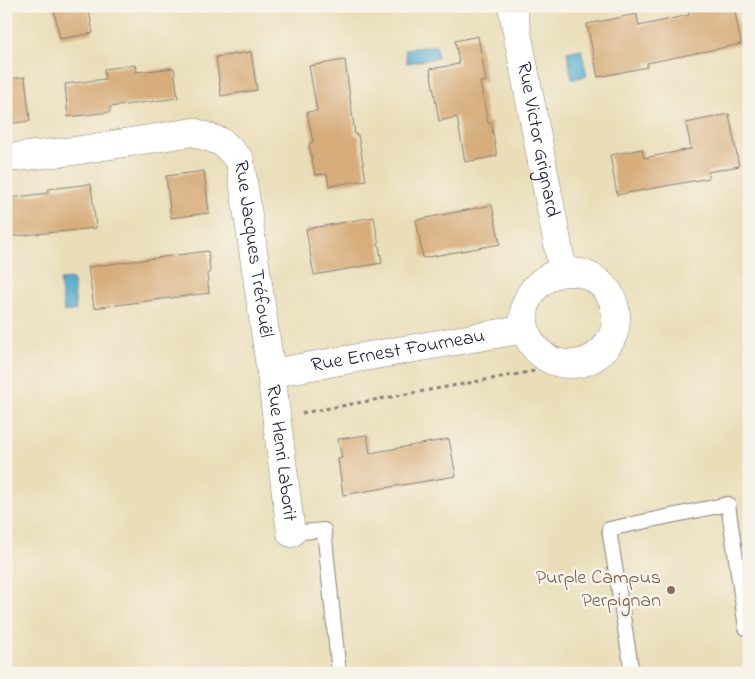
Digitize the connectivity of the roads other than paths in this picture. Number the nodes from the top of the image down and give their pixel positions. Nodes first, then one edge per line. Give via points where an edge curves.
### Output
1 (512, 6) edge
2 (6, 158) edge
3 (563, 272) junction
4 (525, 329) junction
5 (271, 373) junction
6 (291, 533) joint
7 (749, 628) edge
8 (339, 673) edge
9 (632, 673) edge

1 - 3 street, Rue Victor Grignard
2 - 5 street, Rue Jacques Tréfouël via 193,132 222,142 240,160
3 - 4 street via 536,286 524,314
3 - 4 street via 578,272 604,287 616,315 608,344 584,362 569,364 541,354
4 - 5 street, Rue Ernest Fourneau
5 - 6 street, Rue Henri Laborit
6 - 8 lane via 324,530
7 - 9 lane via 746,628 728,504 610,529

